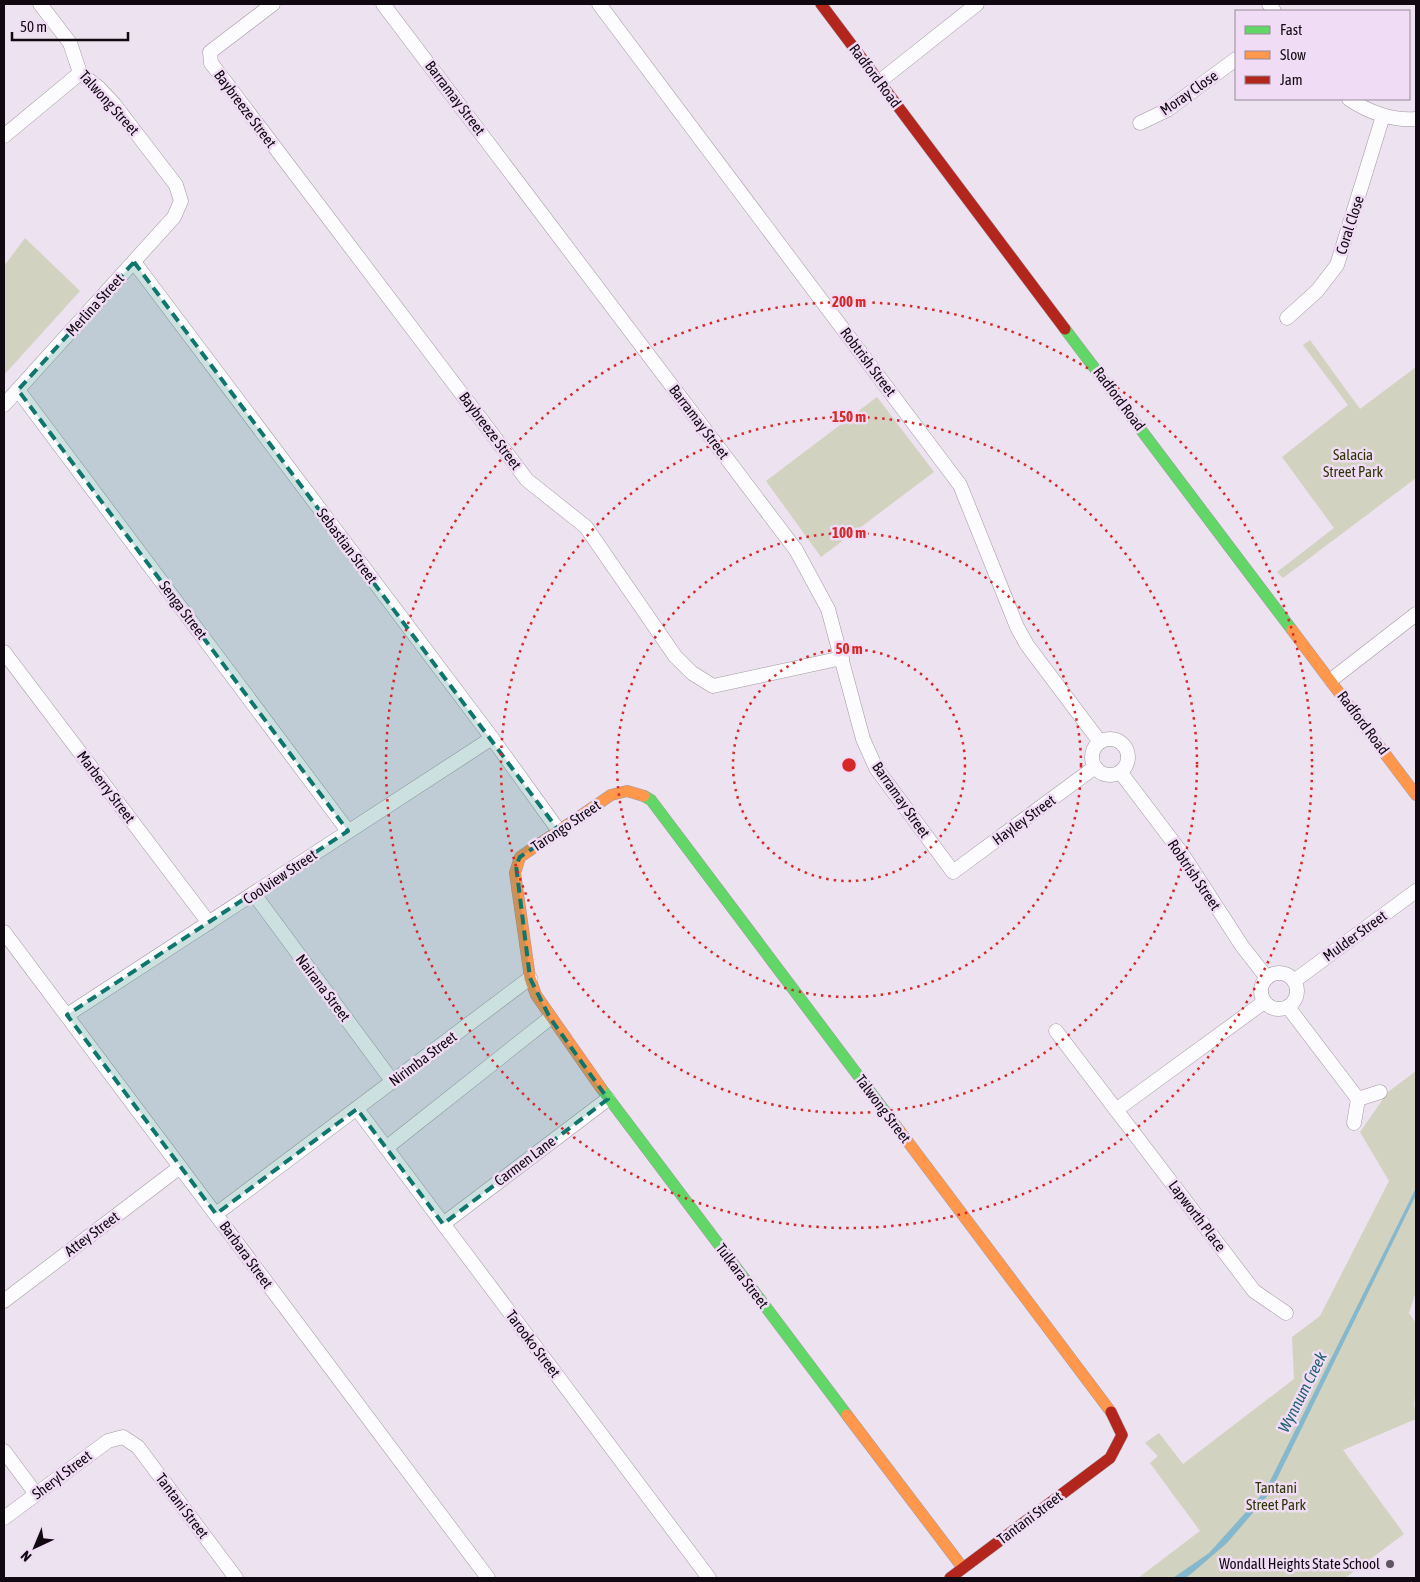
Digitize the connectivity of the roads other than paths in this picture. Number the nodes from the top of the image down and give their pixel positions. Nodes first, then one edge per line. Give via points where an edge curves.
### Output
1 (40, 4) edge
2 (273, 4) edge
3 (383, 4) edge
4 (599, 4) edge
5 (821, 4) edge
6 (977, 4) edge
7 (1235, 60) edge
8 (80, 73) junction
9 (880, 81) junction
10 (1350, 100) edge
11 (1383, 116) junction
12 (1416, 119) edge
13 (1140, 123) dead end
14 (4, 136) edge
15 (181, 201) joint
16 (134, 262) junction
17 (1286, 318) dead end
18 (18, 390) junction
19 (4, 405) edge
20 (1416, 614) edge
21 (4, 652) edge
22 (842, 658) junction
23 (1330, 680) junction
24 (492, 738) junction
25 (1100, 742) junction
26 (1095, 768) junction
27 (1120, 773) junction
28 (611, 795) joint
29 (1416, 795) edge
30 (348, 831) junction
31 (558, 831) junction
32 (952, 872) joint
33 (1416, 891) edge
34 (254, 894) junction
35 (209, 923) junction
36 (4, 932) edge
37 (530, 978) junction
38 (1266, 978) junction
39 (1294, 981) junction
40 (1264, 1002) junction
41 (1288, 1007) junction
42 (67, 1015) junction
43 (550, 1018) junction
44 (1056, 1031) dead end
45 (393, 1082) junction
46 (1380, 1092) dead end
47 (608, 1099) junction
48 (1358, 1099) junction
49 (357, 1109) junction
50 (1116, 1110) junction
51 (1354, 1123) dead end
52 (386, 1148) junction
53 (180, 1167) junction
54 (216, 1214) junction
55 (443, 1224) junction
56 (4, 1301) edge
57 (1286, 1313) dead end
58 (123, 1437) joint
59 (4, 1451) edge
60 (1110, 1458) joint
61 (36, 1494) junction
62 (4, 1518) edge
63 (963, 1568) junction
64 (236, 1578) edge
65 (488, 1578) edge
66 (709, 1578) edge
67 (950, 1578) edge

1 - 8 street, Talwong Street via 70,44
2 - 22 street, Baybreeze Street via 210,52 211,63 527,480 586,526 675,656 692,673 713,686
3 - 22 street, Barramay Street via 796,550 828,609
4 - 25 street, Robtrish Street via 960,485 1020,633
5 - 9 street, Radford Road
6 - 9 street
7 - 13 street, Moray Close via 1167,110
8 - 14 street
8 - 15 street, Talwong Street via 114,104 176,185
9 - 23 street, Radford Road
10 - 11 street
11 - 12 street
11 - 17 street, Coral Close via 1337,265 1317,291
15 - 16 street, Merlina Street via 174,216
16 - 18 street, Merlina Street
16 - 24 street, Sebastian Street
18 - 19 street, Merlina Street
18 - 30 street, Senga Street
20 - 23 street
21 - 35 street, Marberry Street
22 - 32 street, Barramay Street via 863,739 876,768
23 - 29 street, Radford Road
24 - 30 street, Coolview Street
24 - 31 street, Sebastian Street
25 - 26 street via 1092,753
25 - 27 street via 1114,739 1126,747 1128,761
26 - 27 street via 1106,776
26 - 32 street, Hayley Street
27 - 38 street, Robtrish Street via 1183,855
28 - 31 street, Tarongo Street
28 - 60 street, Talwong Street via 626,790 639,792 651,800 1110,1410 1122,1435
30 - 34 street, Coolview Street
31 - 37 street, Tarongo Street via 520,857 515,873
33 - 39 street, Mulder Street
34 - 35 street, Coolview Street
34 - 45 street, Nairana Street
35 - 42 street, Coolview Street
36 - 42 street, Barbara Street
37 - 43 street, Tulkara Street
37 - 45 street, Nirimba Street
38 - 39 street via 1279,973
38 - 40 street via 1260,993
39 - 41 street via 1296,996
40 - 41 street via 1280,1010
40 - 50 street
41 - 48 street
42 - 53 street, Barbara Street
43 - 47 street, Tulkara Street
43 - 52 street
44 - 50 street, Lapworth Place
45 - 49 street, Nirimba Street
46 - 48 street
47 - 55 street, Carmen Lane
47 - 63 street, Tulkara Street
48 - 51 street
49 - 52 street, Tarooko Street
49 - 54 street, Nirimba Street
50 - 57 street, Lapworth Place via 1254,1291
52 - 55 street, Tarooko Street
53 - 54 street, Barbara Street
53 - 56 street, Attey Street
54 - 65 street, Barbara Street
55 - 66 street, Tarooko Street
58 - 61 street, Sheryl Street via 108,1441
58 - 64 street, Tantani Street via 138,1447
59 - 61 street
60 - 63 street, Tantani Street
61 - 62 street, Sheryl Street
63 - 67 street, Tantani Street

